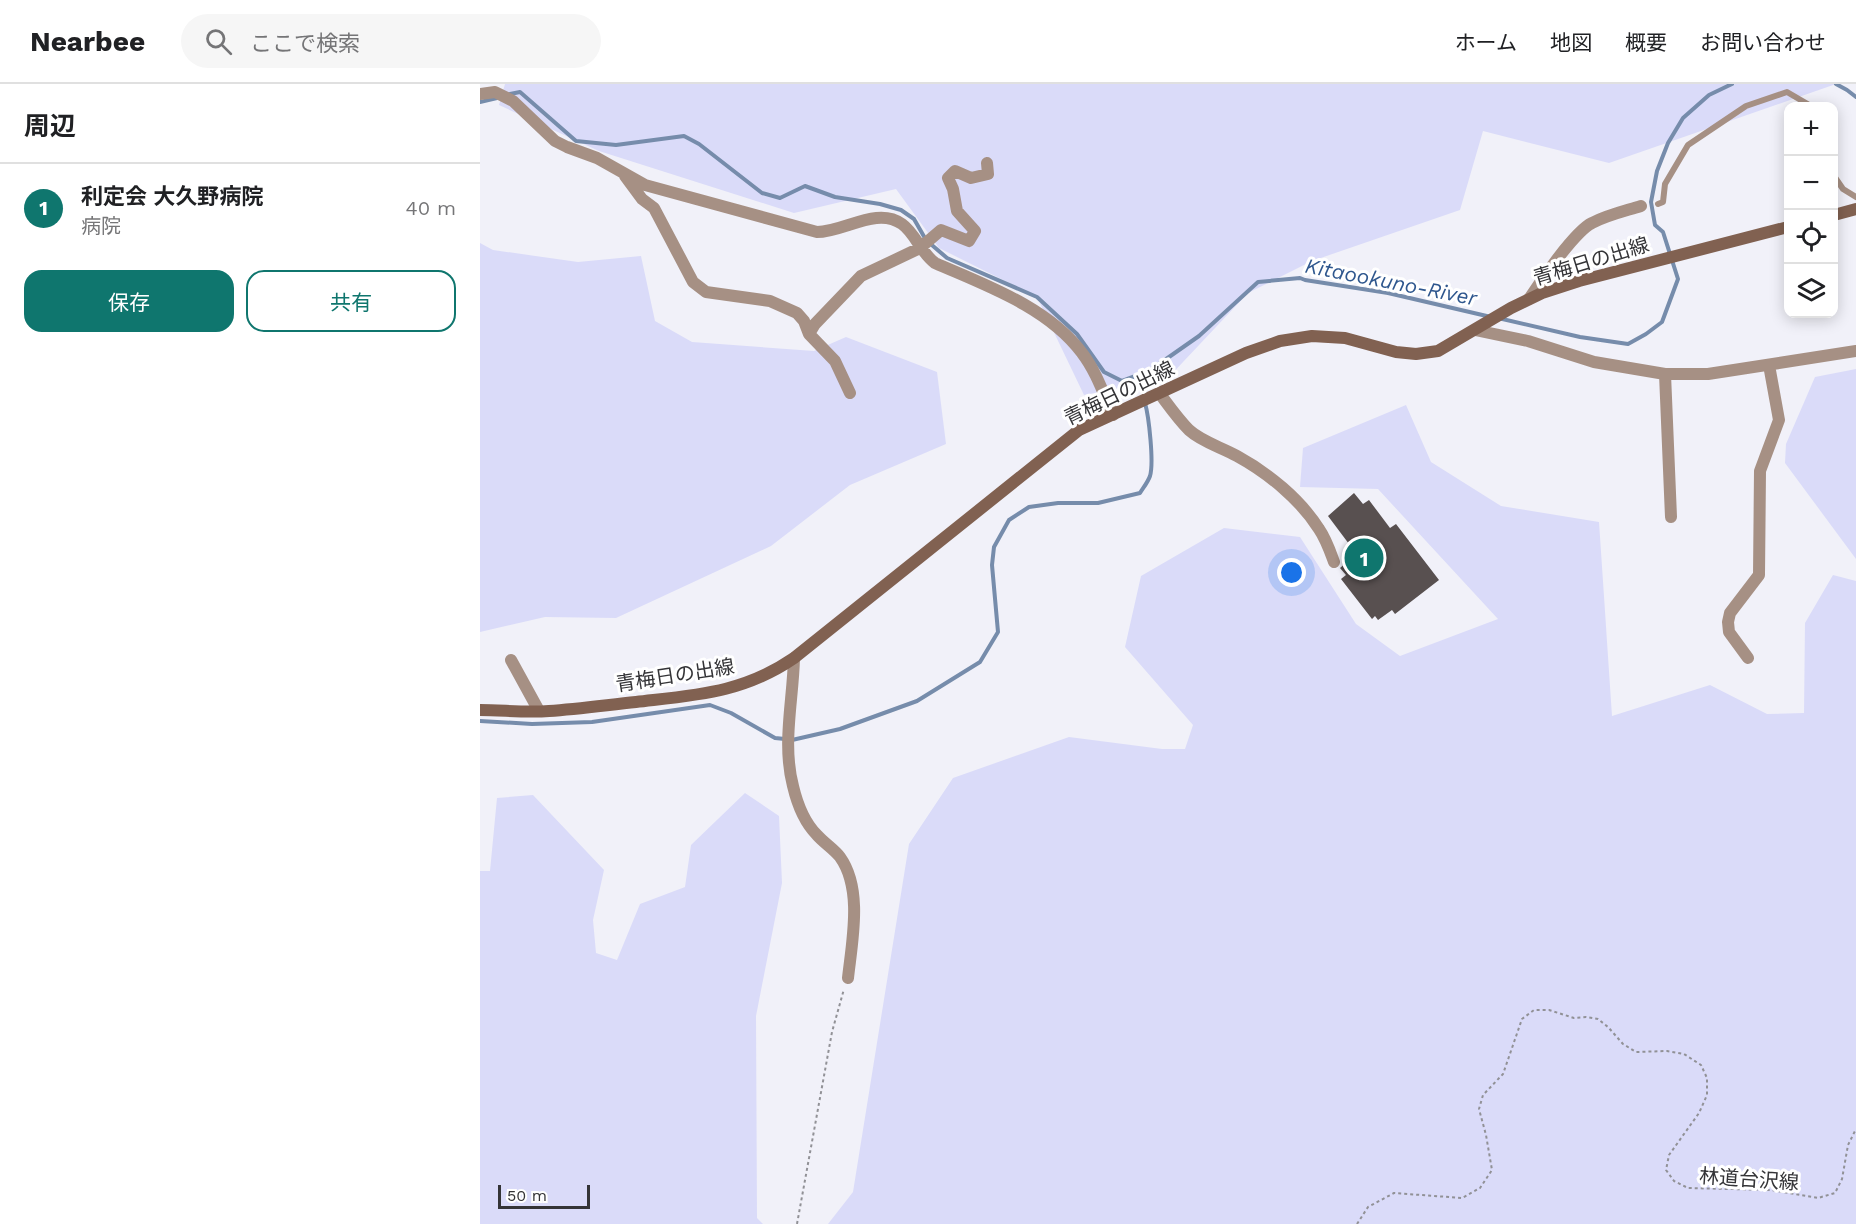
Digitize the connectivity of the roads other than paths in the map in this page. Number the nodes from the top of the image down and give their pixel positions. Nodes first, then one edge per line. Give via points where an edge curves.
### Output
1 (480, 94) edge
2 (1804, 102) edge
3 (987, 163) dead end
4 (623, 173) junction
5 (1838, 182) edge
6 (1856, 197) edge
7 (1658, 204) dead end
8 (1641, 206) dead end
9 (1856, 209) edge
10 (1838, 214) edge
11 (1784, 228) edge
12 (920, 248) junction
13 (1529, 299) junction
14 (1475, 330) junction
15 (809, 334) junction
16 (1856, 351) edge
17 (1769, 365) junction
18 (1665, 374) junction
19 (850, 393) dead end
20 (1155, 396) junction
21 (1113, 415) junction
22 (1671, 517) dead end
23 (1334, 562) dead end
24 (794, 658) junction
25 (1748, 658) dead end
26 (511, 660) dead end
27 (480, 710) edge
28 (539, 711) junction
29 (848, 978) road end

1 - 4 street via 495,92 513,101 555,141
2 - 7 lane via 1787,92 1746,106 1688,145 1665,184 1663,202
3 - 12 street via 987,174 971,178 954,171 948,178 957,211 975,231 969,241 940,230
4 - 12 street via 645,185 817,232 890,218 903,225
4 - 15 street via 642,199 654,208 693,282 706,292 770,301 797,313
5 - 6 lane
8 - 13 street via 1590,224 1575,237
9 - 10 main road
11 - 13 main road, 青梅日の出線 via 1579,281
12 - 15 street via 861,276
12 - 21 street via 935,263 1011,297 1056,327 1083,354
13 - 14 main road, 青梅日の出線
14 - 18 street via 1528,341 1594,362
14 - 20 main road, 青梅日の出線 via 1438,351 1416,354 1345,338 1312,336 1280,341
15 - 19 street via 835,361
16 - 17 street
17 - 18 street via 1708,374
17 - 25 street via 1779,420 1760,471 1759,575 1730,613 1728,622 1729,632
18 - 22 street
20 - 21 main road, 青梅日の出線
20 - 23 street via 1190,431 1248,462 1305,509 1320,530
21 - 24 main road, 青梅日の出線 via 1079,430
24 - 28 main road, 青梅日の出線 via 775,672 723,690
24 - 29 street via 788,748 793,786 806,820 839,855 850,875 853,936
26 - 28 street
27 - 28 main road, 青梅日の出線

